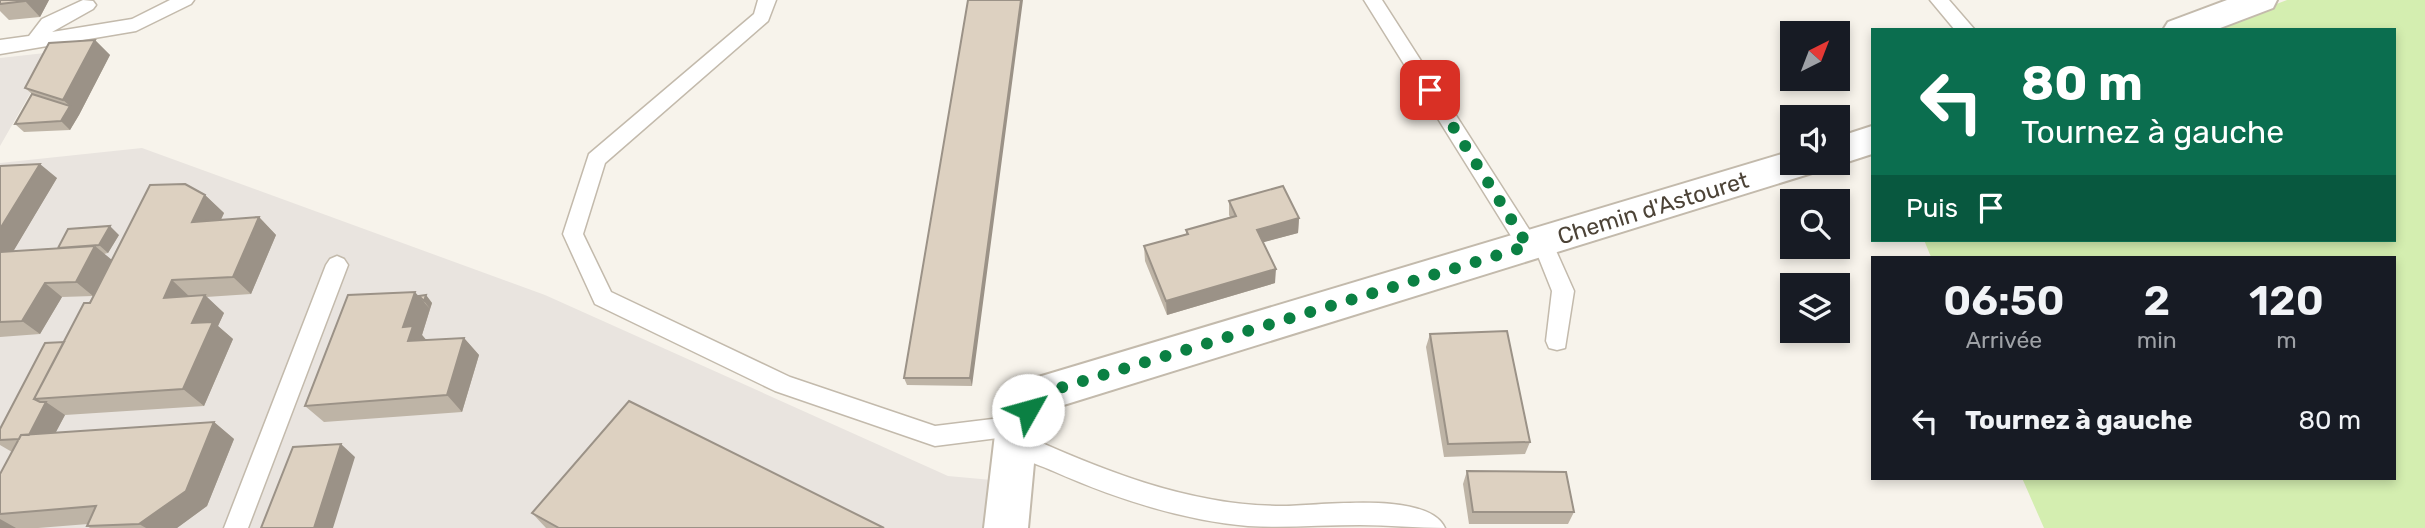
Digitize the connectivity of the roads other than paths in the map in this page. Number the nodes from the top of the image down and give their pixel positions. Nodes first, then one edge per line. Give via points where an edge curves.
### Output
1 (186, 0) edge
2 (767, 0) edge
3 (1373, 0) edge
4 (1939, 0) edge
5 (2261, 0) edge
6 (87, 5) dead end
7 (1964, 28) edge
8 (2185, 28) edge
9 (34, 41) junction
10 (0, 47) edge
11 (1871, 140) edge
12 (1850, 147) edge
13 (1780, 169) edge
14 (1535, 244) junction
15 (337, 265) dead end
16 (1557, 341) dead end
17 (1016, 434) junction
18 (236, 528) edge
19 (1006, 528) edge
20 (1433, 528) edge

1 - 9 lane via 136,25
2 - 17 lane via 762,17 596,159 573,234 603,298 783,384 935,436
3 - 14 lane
4 - 7 lane
5 - 8 street
6 - 9 lane via 48,24
9 - 10 lane
11 - 12 street
13 - 14 street, Chemin d'Astouret
14 - 16 lane via 1563,291
14 - 17 street, Chemin d'Astouret via 1040,394
15 - 18 lane
17 - 19 street, Chemin d'Astouret
17 - 20 lane via 1066,468 1224,514 1388,513

